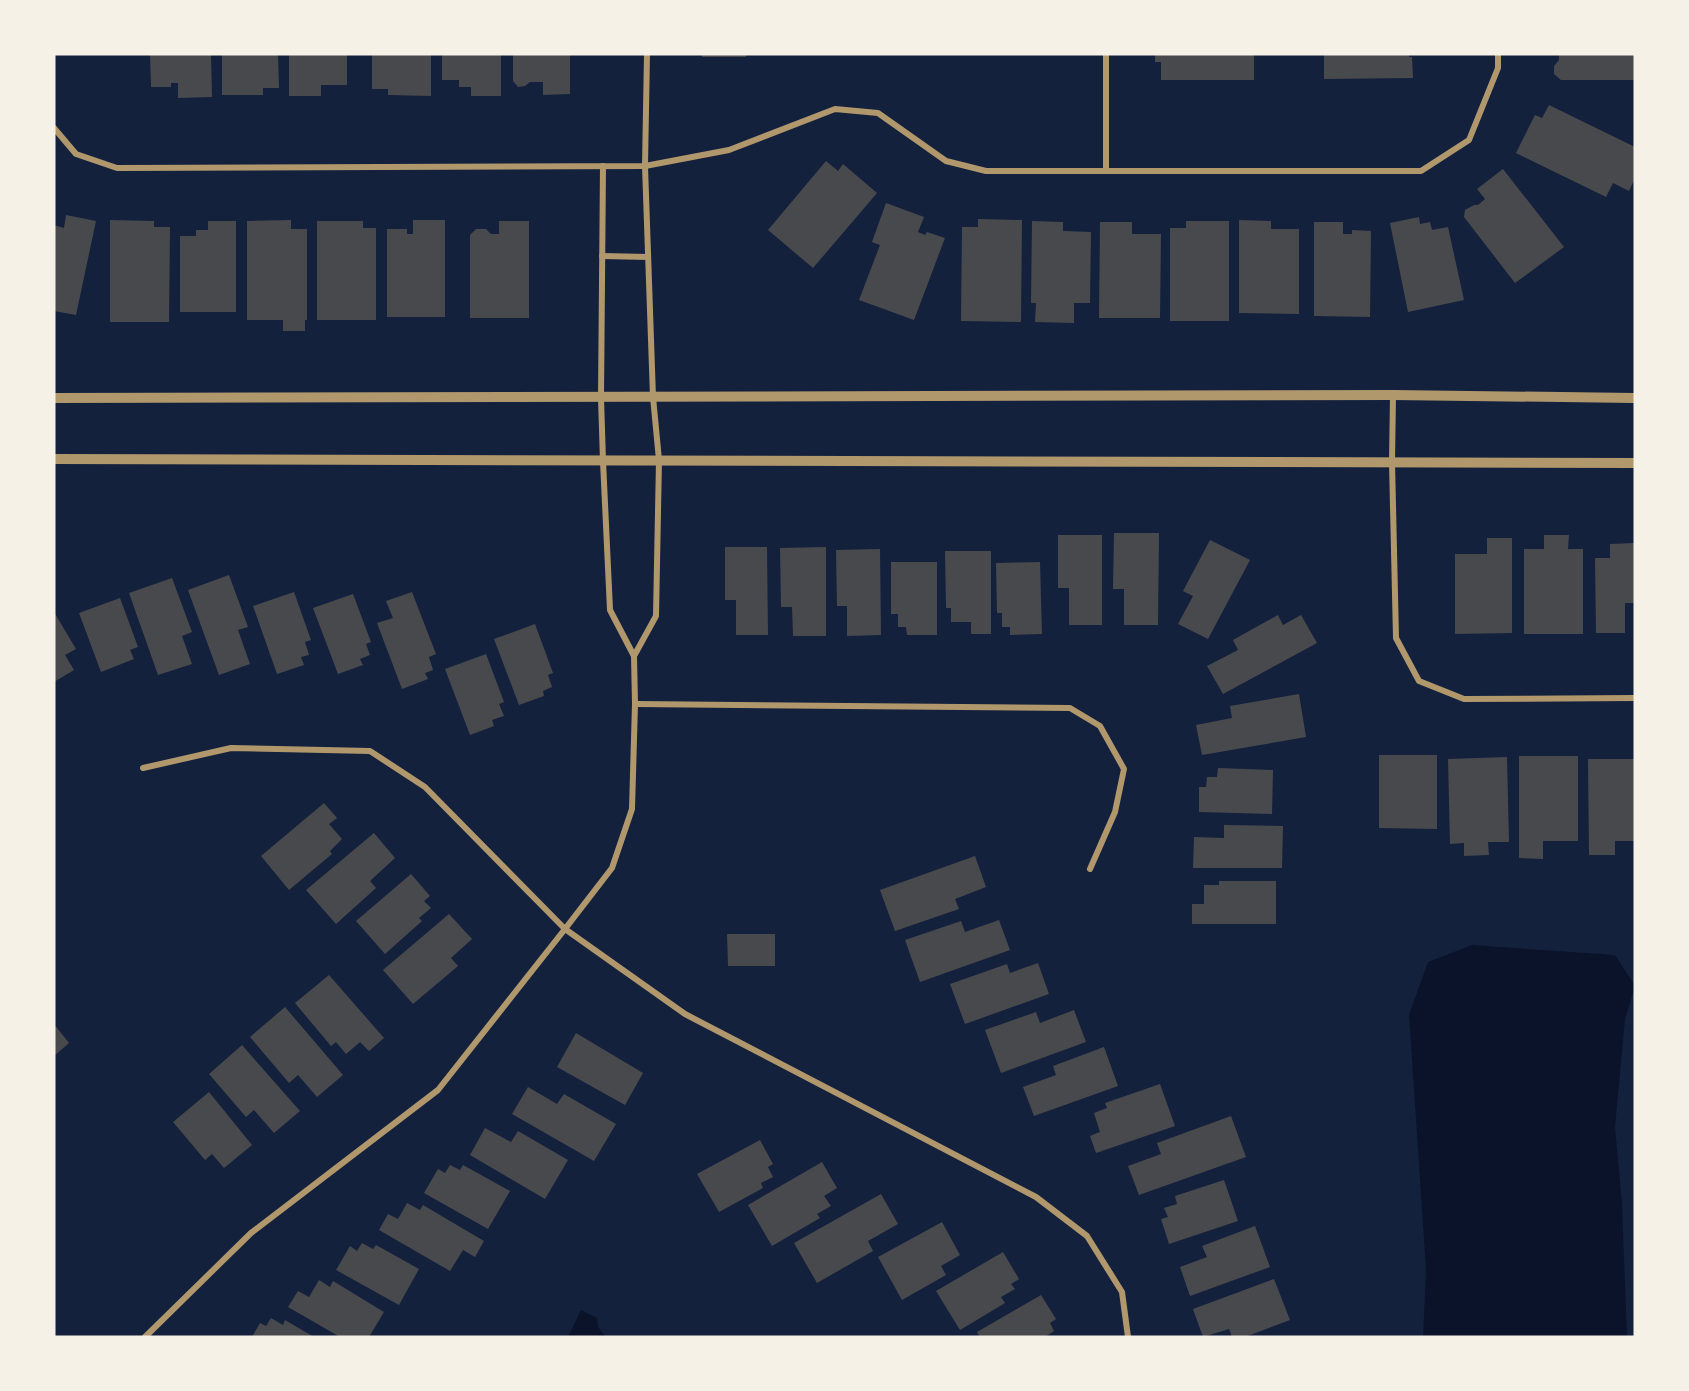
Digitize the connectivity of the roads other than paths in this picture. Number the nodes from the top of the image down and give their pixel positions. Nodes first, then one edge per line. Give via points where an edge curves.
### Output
1 (647, 54) edge
2 (1106, 54) edge
3 (1498, 54) edge
4 (54, 128) edge
5 (603, 166) junction
6 (645, 166) junction
7 (1106, 171) junction
8 (602, 256) junction
9 (648, 257) junction
10 (1393, 395) junction
11 (653, 397) junction
12 (601, 398) junction
13 (1635, 398) edge
14 (54, 399) edge
15 (54, 459) edge
16 (603, 460) junction
17 (659, 460) junction
18 (1392, 462) junction
19 (1635, 463) edge
20 (634, 656) junction
21 (1635, 698) edge
22 (635, 704) junction
23 (143, 768) dead end
24 (1090, 869) dead end
25 (565, 929) junction
26 (145, 1337) edge
27 (1128, 1337) edge

1 - 6 street
2 - 7 street
3 - 7 street via 1498,68 1469,140 1421,171
4 - 5 street via 76,154 117,168
5 - 6 street
5 - 8 street
6 - 7 street via 729,150 835,109 878,113 946,161 986,171
6 - 9 street
8 - 9 street
8 - 12 street
9 - 11 street
10 - 11 street
10 - 13 street
10 - 18 street
11 - 12 street
11 - 17 street
12 - 14 street
12 - 16 street
15 - 16 street
16 - 17 street
16 - 20 street via 610,610
17 - 18 street
17 - 20 street via 656,616
18 - 19 street
18 - 21 street via 1396,638 1419,681 1464,699
20 - 22 street
22 - 24 street via 1070,708 1100,726 1124,769 1115,812
22 - 25 street via 632,809 612,868
23 - 25 street via 231,748 370,751 425,788
25 - 26 street via 438,1090 251,1233
25 - 27 street via 686,1014 1036,1197 1087,1236 1122,1292

